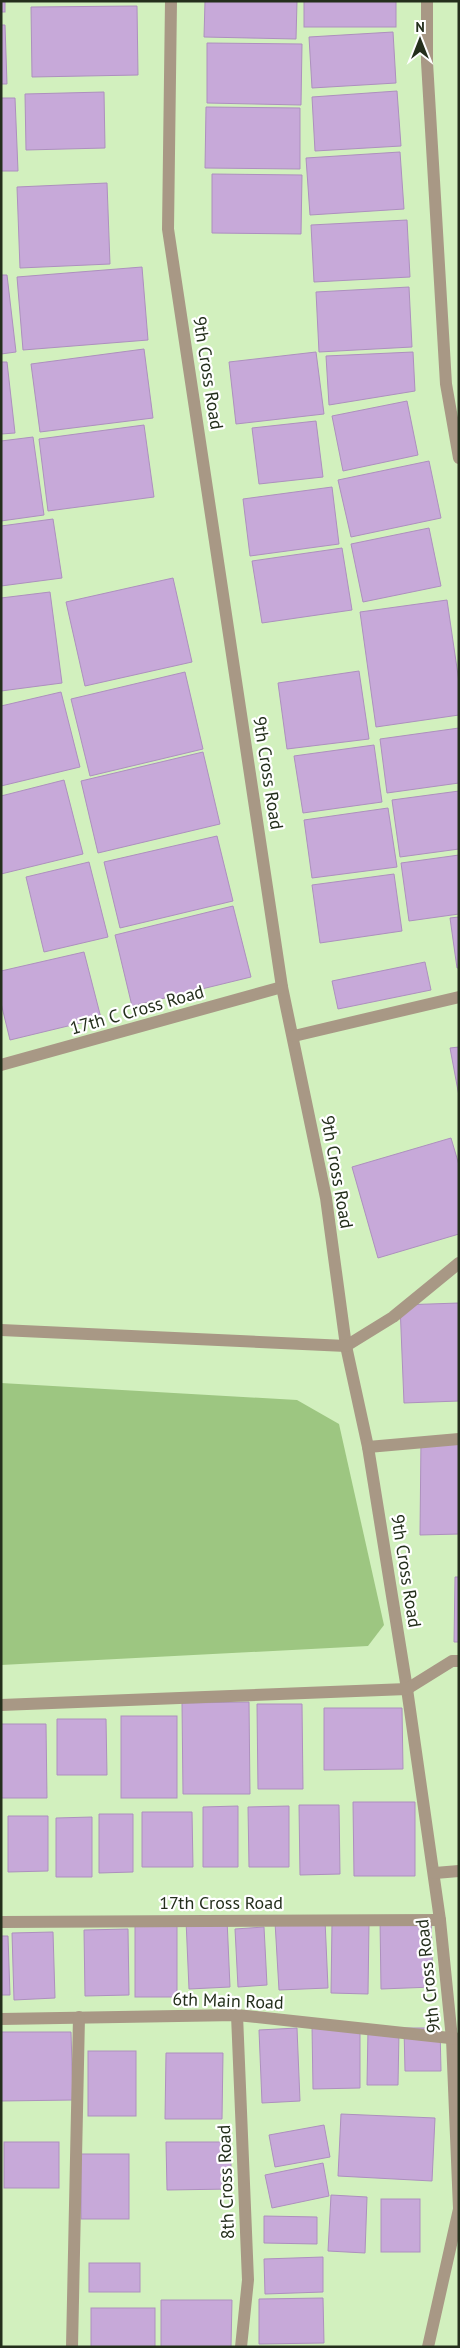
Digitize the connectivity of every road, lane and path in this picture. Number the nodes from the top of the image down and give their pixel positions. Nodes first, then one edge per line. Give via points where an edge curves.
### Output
1 (170, 1) edge
2 (427, 1) edge
3 (459, 458) edge
4 (282, 987) junction
5 (459, 997) edge
6 (294, 1036) junction
7 (1, 1066) edge
8 (459, 1264) edge
9 (1, 1330) edge
10 (346, 1346) junction
11 (459, 1439) edge
12 (368, 1447) junction
13 (459, 1661) edge
14 (407, 1689) junction
15 (1, 1705) edge
16 (459, 1871) edge
17 (435, 1873) junction
18 (440, 1920) junction
19 (1, 1922) edge
20 (237, 2015) junction
21 (79, 2017) junction
22 (1, 2019) edge
23 (455, 2039) edge
24 (459, 2209) edge
25 (72, 2347) edge
26 (241, 2347) edge
27 (428, 2347) edge

1 - 4 street, 9th Cross Road via 168,229
2 - 3 street via 427,62 446,384
4 - 6 street, 9th Cross Road
4 - 7 street, 17th C Cross Road
5 - 6 street
6 - 10 street, 9th Cross Road via 326,1198
8 - 10 street via 393,1317
9 - 10 street
10 - 12 street, 9th Cross Road
11 - 12 street
12 - 14 street, 9th Cross Road
13 - 14 street via 452,1661
14 - 15 street
14 - 17 street, 9th Cross Road
16 - 17 street
17 - 18 street, 9th Cross Road
18 - 19 street, 17th Cross Road
18 - 23 street, 9th Cross Road
20 - 21 street, 6th Main Road
20 - 23 street, 6th Main Road
20 - 26 street, 8th Cross Road via 248,2280
21 - 22 street, 6th Main Road
21 - 25 street
23 - 24 street, 9th Cross Road
24 - 27 street, 9th Cross Road

